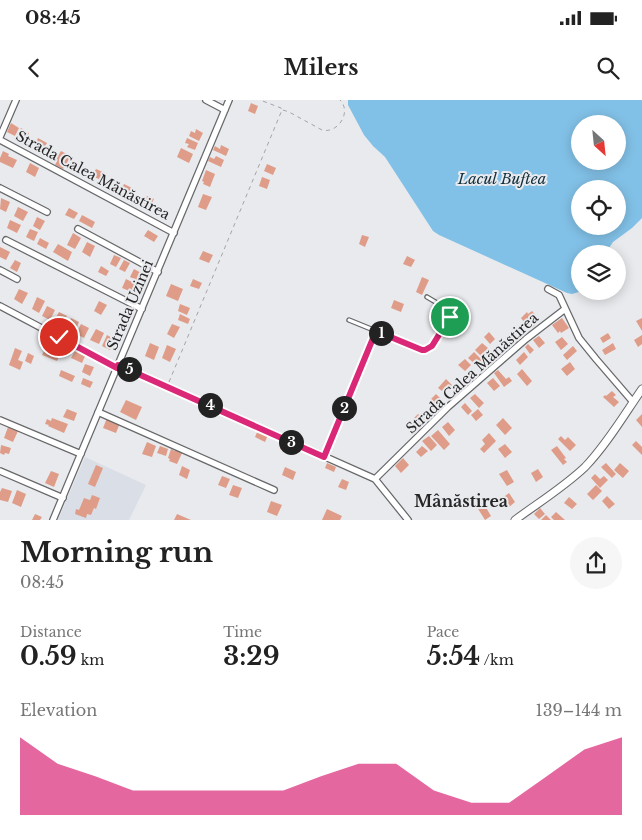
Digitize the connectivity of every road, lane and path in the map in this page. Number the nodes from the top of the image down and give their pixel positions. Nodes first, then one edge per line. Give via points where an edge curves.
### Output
1 (16, 100) edge
2 (206, 100) edge
3 (230, 100) edge
4 (260, 100) edge
5 (340, 100) edge
6 (225, 110) junction
7 (282, 110) junction
8 (0, 138) edge
9 (0, 188) edge
10 (47, 212) dead end
11 (78, 229) dead end
12 (174, 233) junction
13 (6, 240) dead end
14 (0, 270) edge
15 (158, 272) junction
16 (17, 279) dead end
17 (548, 289) dead end
18 (426, 297) dead end
19 (0, 306) edge
20 (142, 308) junction
21 (565, 309) junction
22 (349, 320) dead end
23 (376, 331) junction
24 (118, 366) junction
25 (168, 386) junction
26 (642, 389) edge
27 (633, 402) junction
28 (98, 412) junction
29 (0, 420) edge
30 (81, 454) junction
31 (324, 457) junction
32 (0, 472) edge
33 (376, 480) junction
34 (274, 490) dead end
35 (63, 498) junction
36 (54, 520) edge
37 (408, 520) edge
38 (514, 520) edge

1 - 8 street, Strada Calea Mănăstirea
2 - 6 street
3 - 6 street, Strada Uzinei
4 - 7 path
5 - 7 path via 344,105 343,118 339,125 328,131
6 - 12 street, Strada Uzinei
7 - 25 path
8 - 12 street, Strada Calea Mănăstirea
9 - 10 street
11 - 15 street
12 - 15 street, Strada Uzinei
13 - 20 street
14 - 16 street
15 - 20 street, Strada Uzinei
17 - 21 street via 558,295
18 - 23 lane via 449,310 450,315 429,348 422,350
19 - 24 street
20 - 24 street, Strada Uzinei
21 - 27 street via 579,338
21 - 33 street, Strada Calea Mănăstirea via 448,407
22 - 23 lane
23 - 31 lane
24 - 25 street
24 - 28 street, Strada Uzinei
25 - 31 street
26 - 27 street
27 - 38 street via 586,466
28 - 30 street, Strada Uzinei
28 - 34 street
29 - 30 street
30 - 35 street, Strada Uzinei
31 - 33 street
32 - 35 street
33 - 37 street
35 - 36 street, Strada Uzinei

